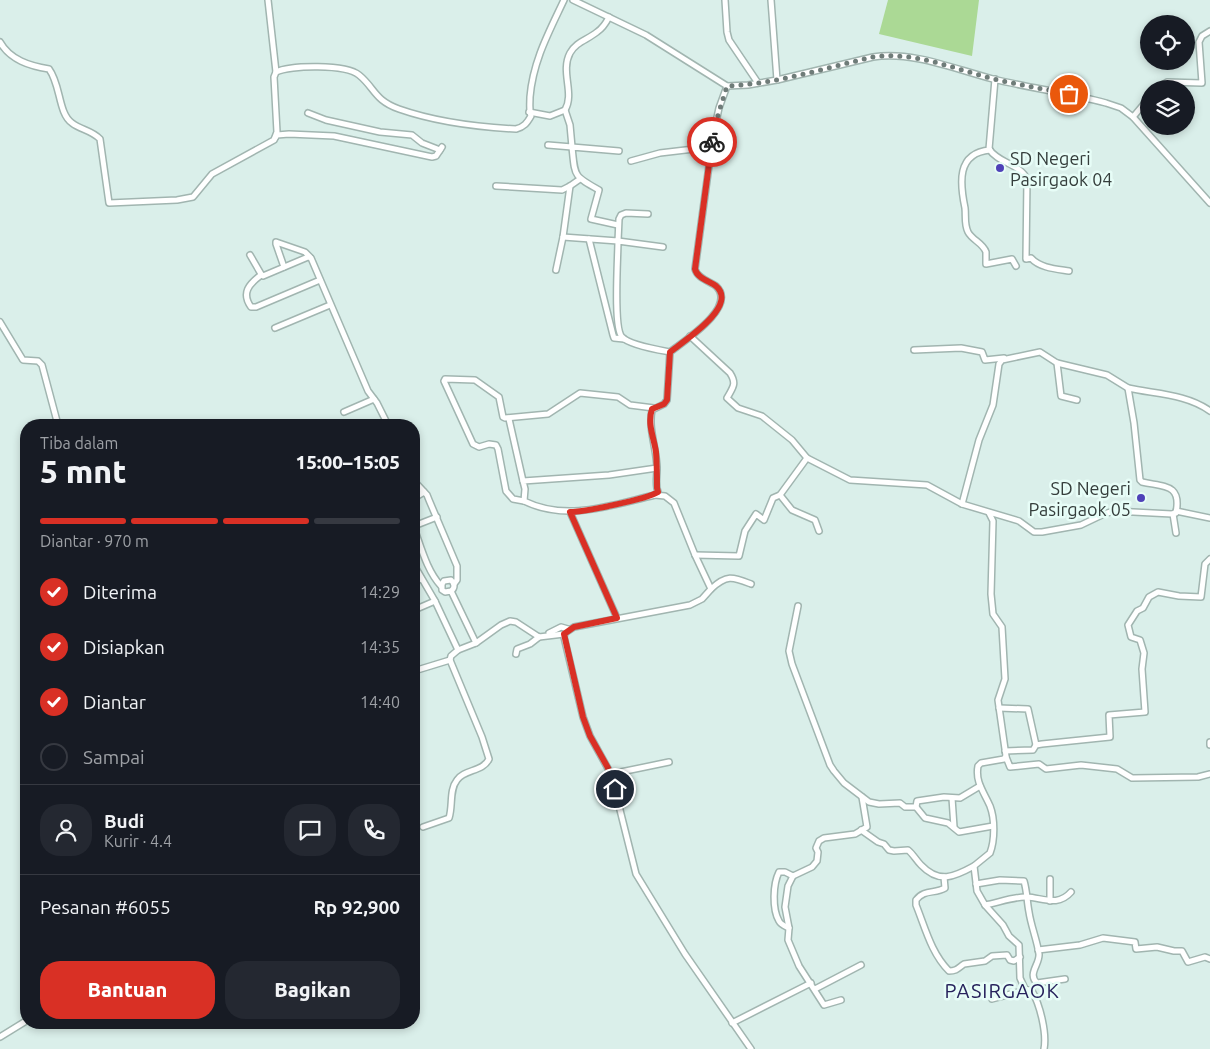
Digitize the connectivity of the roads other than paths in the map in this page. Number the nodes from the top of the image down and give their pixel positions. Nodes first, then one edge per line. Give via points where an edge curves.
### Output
1 (268, 0) edge
2 (564, 0) edge
3 (573, 0) edge
4 (725, 0) edge
5 (771, 0) edge
6 (610, 17) junction
7 (1210, 31) edge
8 (0, 42) edge
9 (276, 72) junction
10 (995, 79) junction
11 (777, 80) junction
12 (758, 83) junction
13 (1195, 83) edge
14 (727, 86) junction
15 (1140, 108) edge
16 (565, 110) junction
17 (529, 112) junction
18 (308, 113) dead end
19 (1132, 117) junction
20 (275, 138) junction
21 (548, 146) dead end
22 (572, 147) junction
23 (711, 147) junction
24 (990, 150) junction
25 (620, 151) dead end
26 (631, 161) dead end
27 (580, 179) junction
28 (496, 186) dead end
29 (570, 186) junction
30 (1210, 203) edge
31 (648, 214) dead end
32 (618, 225) junction
33 (564, 237) junction
34 (589, 239) junction
35 (618, 241) junction
36 (663, 247) dead end
37 (250, 255) dead end
38 (310, 257) junction
39 (1016, 266) dead end
40 (284, 267) junction
41 (556, 270) dead end
42 (1069, 271) dead end
43 (261, 275) junction
44 (320, 280) junction
45 (330, 305) junction
46 (0, 322) edge
47 (275, 328) dead end
48 (690, 336) junction
49 (624, 339) junction
50 (914, 350) dead end
51 (670, 352) junction
52 (1007, 358) junction
53 (1057, 363) junction
54 (1128, 388) junction
55 (374, 399) junction
56 (1077, 400) dead end
57 (655, 408) junction
58 (344, 412) dead end
59 (1210, 412) edge
60 (56, 419) edge
61 (384, 419) edge
62 (509, 419) junction
63 (807, 458) junction
64 (657, 468) junction
65 (523, 481) junction
66 (420, 488) edge
67 (424, 492) junction
68 (420, 494) edge
69 (655, 495) junction
70 (780, 496) junction
71 (524, 501) junction
72 (962, 504) junction
73 (570, 512) junction
74 (1175, 512) junction
75 (989, 513) junction
76 (437, 517) junction
77 (1210, 518) edge
78 (420, 524) edge
79 (819, 531) dead end
80 (1176, 534) dead end
81 (420, 543) edge
82 (695, 555) junction
83 (1210, 559) edge
84 (421, 578) edge
85 (454, 584) junction
86 (751, 584) dead end
87 (441, 586) junction
88 (711, 589) junction
89 (451, 592) junction
90 (435, 601) junction
91 (798, 606) dead end
92 (420, 607) edge
93 (617, 618) junction
94 (568, 629) junction
95 (564, 634) junction
96 (541, 636) junction
97 (476, 642) junction
98 (458, 650) junction
99 (516, 654) dead end
100 (450, 660) junction
101 (420, 669) edge
102 (999, 708) junction
103 (1036, 745) junction
104 (1006, 754) junction
105 (669, 762) dead end
106 (611, 774) junction
107 (1210, 774) edge
108 (980, 786) junction
109 (862, 797) junction
110 (952, 798) junction
111 (916, 807) junction
112 (993, 826) junction
113 (423, 827) dead end
114 (954, 827) junction
115 (861, 830) junction
116 (974, 866) junction
117 (794, 876) junction
118 (944, 878) junction
119 (1050, 879) dead end
120 (976, 884) junction
121 (1071, 892) dead end
122 (1027, 897) junction
123 (1050, 901) junction
124 (985, 905) junction
125 (789, 928) junction
126 (1038, 950) junction
127 (1020, 957) junction
128 (1210, 959) edge
129 (861, 965) dead end
130 (1065, 979) dead end
131 (811, 983) junction
132 (815, 989) junction
133 (1026, 990) junction
134 (992, 999) dead end
135 (841, 1000) dead end
136 (732, 1023) junction
137 (20, 1024) edge
138 (0, 1036) edge
139 (751, 1049) edge
140 (1044, 1049) edge

1 - 9 street
2 - 17 street via 536,62
3 - 6 street
4 - 12 street via 729,40
5 - 11 street
6 - 14 street via 646,35
6 - 16 street via 603,28 575,46 568,55 566,81 569,98
7 - 13 street via 1199,42 1202,83
8 - 20 street via 4,50 16,59 49,69 58,84 61,107 72,123 100,138 109,203 193,197 212,174 268,145
9 - 17 street via 303,66 356,73 380,99 392,106 468,125 519,128 527,124 531,116
9 - 20 street
10 - 11 street via 917,58 886,56
10 - 19 street via 1106,103 1121,108
10 - 24 street
11 - 12 street
12 - 14 street
14 - 23 street
15 - 19 street
16 - 17 street via 550,116
16 - 22 street
18 - 20 street via 380,132 412,135 422,143 441,148 436,156 425,157 334,136 289,134
19 - 30 street
21 - 22 street
22 - 25 street
22 - 27 street via 574,169
23 - 26 street via 660,153
23 - 48 street via 696,271 718,288 722,299 711,318
24 - 39 street via 977,153 964,164 962,197 968,232 984,248 986,264 1012,259
24 - 42 street via 1027,177 1026,259
27 - 29 street
27 - 32 street via 599,190 591,220
28 - 29 street via 558,190
29 - 33 street
31 - 32 street via 624,213
32 - 35 street
33 - 34 street
33 - 41 street
34 - 35 street
34 - 49 street via 614,338
35 - 36 street
35 - 49 street via 617,307 619,332
37 - 43 street
38 - 40 street
38 - 40 street via 305,252 276,242
38 - 44 street
40 - 43 street
43 - 44 street via 246,289 252,308
44 - 45 street
45 - 47 street
45 - 55 street
46 - 60 street via 23,360 38,361 42,365
48 - 51 street
48 - 63 street via 730,373 734,386 727,398 738,408 762,416 792,440
49 - 51 street
50 - 52 street via 961,348 982,352 985,360
51 - 57 street via 667,400
52 - 53 street via 1038,352
52 - 72 street via 999,364 992,410 979,440
53 - 54 street via 1107,375
53 - 56 street via 1060,396
54 - 59 street via 1181,399
54 - 74 street via 1140,480 1171,488 1175,495
55 - 58 street
55 - 61 street
57 - 62 street via 630,405 618,397 580,393 548,414
57 - 64 street via 651,411 650,423
62 - 65 street
62 - 71 street via 504,417 498,397 476,381 444,379 473,444 479,447 496,445 506,491 513,499
63 - 70 street
63 - 72 street via 850,480 924,485
64 - 65 street
64 - 69 street via 658,492
65 - 71 street
66 - 67 street
67 - 68 street
67 - 76 street
69 - 73 street
69 - 82 street via 665,496 674,502
70 - 79 street via 792,510 814,520
70 - 82 street via 773,498 764,520 756,514 745,531 739,556
71 - 73 street
72 - 75 street
73 - 93 street
74 - 75 street via 1114,511 1084,524 1038,533 1019,521
74 - 77 street
74 - 80 street
75 - 102 street via 993,521 991,594 994,614 1002,627 1004,660 1005,682 998,698
76 - 78 street
76 - 85 street via 457,566
81 - 87 street via 430,570
82 - 88 street
83 - 103 street via 1206,564 1201,597 1158,592 1149,596 1128,626 1131,637 1140,640 1144,653 1145,712 1109,714 1110,738
84 - 90 street
85 - 87 street via 446,580
85 - 89 street
86 - 88 street via 728,578
87 - 89 street via 444,591
88 - 93 street via 690,605
89 - 97 street
90 - 92 street
90 - 98 street
91 - 109 street via 789,651 794,669 830,765
93 - 94 street
94 - 95 street
94 - 96 street via 561,627
95 - 96 street
95 - 106 street via 583,717
96 - 97 street via 510,621
96 - 99 street via 516,649
97 - 98 street
98 - 100 street
100 - 101 street
100 - 113 street via 489,759 456,780 449,818
102 - 103 street via 1028,709
102 - 104 street
103 - 104 street via 1032,750
104 - 107 street via 1010,767 1039,764 1046,769 1081,765 1117,769 1132,778
104 - 108 street via 1004,760 979,764 977,778
105 - 106 street
106 - 136 street via 636,874
108 - 110 street via 960,798
108 - 112 street via 990,807
109 - 111 street via 872,803 900,803 905,807
109 - 115 street via 867,827
110 - 111 street via 917,801
110 - 114 street
111 - 114 street via 925,818
112 - 114 street via 962,833
112 - 116 street via 990,853
115 - 117 street via 819,841 816,848 818,858 812,867
115 - 118 street via 888,850 908,850 927,870
116 - 118 street via 956,876
116 - 120 street
117 - 125 street via 788,886 785,907
117 - 125 street via 779,872 776,886 778,920
118 - 127 street via 942,890 923,893 916,900 929,940 943,965 954,971 964,964 986,962 990,956 1007,955 1014,961
119 - 123 street
120 - 122 street via 1023,881
120 - 124 street
121 - 123 street via 1060,900
122 - 123 street
122 - 124 street
122 - 126 street
124 - 127 street via 1002,923 1008,936 1018,943
125 - 131 street via 788,942
126 - 128 street via 1080,945 1104,938 1135,942 1136,949 1157,946 1182,951 1188,962 1206,957
126 - 130 street via 1034,980 1037,983
127 - 133 street via 1020,978
129 - 132 street
131 - 132 street
131 - 136 street
132 - 135 street via 824,1005
133 - 134 street
133 - 140 street via 1032,991 1037,1004 1045,1033
136 - 139 street
137 - 138 street

